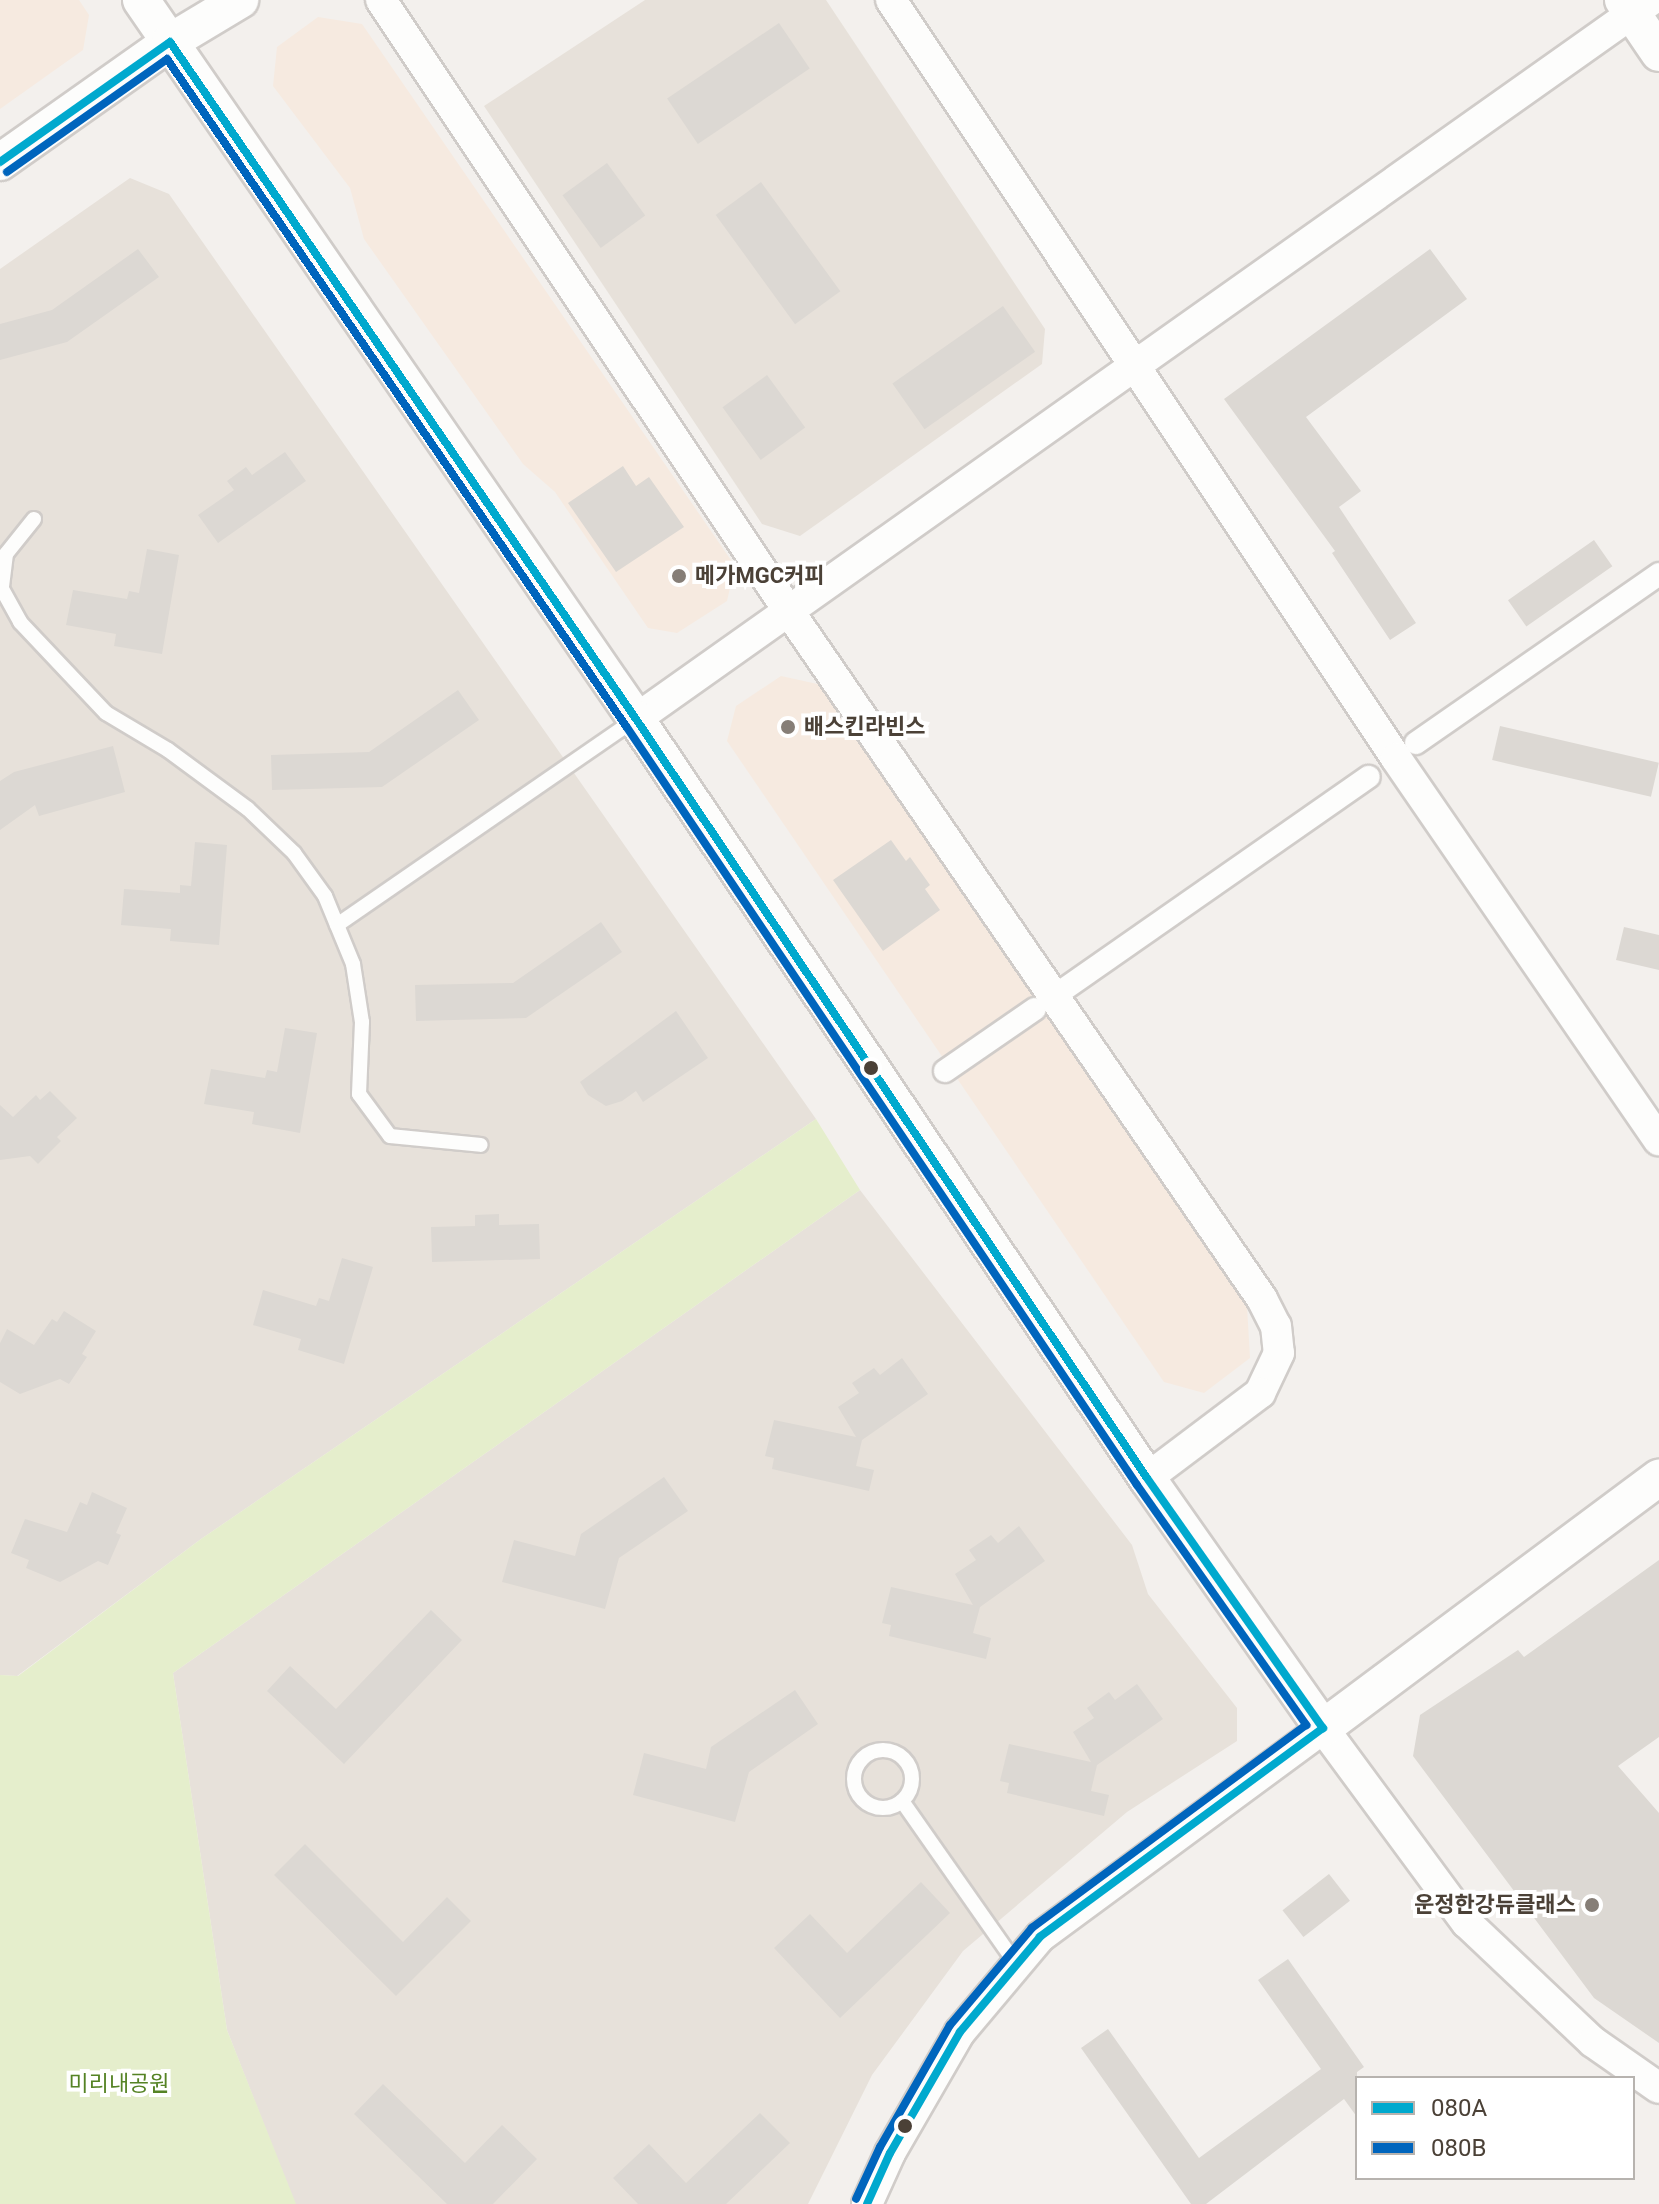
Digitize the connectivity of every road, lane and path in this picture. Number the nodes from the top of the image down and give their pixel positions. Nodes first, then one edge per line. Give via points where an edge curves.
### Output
1 (141, 0) edge
2 (240, 0) edge
3 (381, 0) edge
4 (891, 0) edge
5 (1635, 4) edge
6 (170, 42) junction
7 (1659, 53) edge
8 (0, 162) edge
9 (1133, 365) junction
10 (34, 519) dead end
11 (1659, 574) edge
12 (788, 610) junction
13 (636, 719) junction
14 (1416, 743) dead end
15 (1369, 777) dead end
16 (337, 925) junction
17 (1066, 988) dead end
18 (1035, 1009) dead end
19 (945, 1071) dead end
20 (1659, 1140) edge
21 (481, 1145) dead end
22 (1147, 1478) junction
23 (1659, 1478) edge
24 (1323, 1728) junction
25 (902, 1801) junction
26 (1017, 1965) junction
27 (1659, 2088) edge
28 (867, 2204) edge

1 - 6 street
2 - 6 street
3 - 12 street
4 - 9 street
5 - 7 street
5 - 9 street
6 - 8 street
6 - 13 street
9 - 12 street
9 - 20 street
10 - 16 lane via 6,554 2,589 20,622 106,713 168,750 248,809 294,853 325,896
11 - 14 street
12 - 13 street
12 - 22 street via 1276,1326 1279,1353 1260,1393
13 - 16 lane
13 - 22 street
15 - 17 street
16 - 21 lane via 353,964 362,1022 359,1094 390,1136
18 - 19 street
22 - 24 street
23 - 24 street
24 - 26 street via 1040,1937
24 - 27 street via 1467,1923 1593,2042
25 - 25 lane via 911,1785 905,1759 889,1750 862,1758 854,1786 865,1802 884,1808
25 - 26 lane
26 - 28 street via 960,2032 890,2153

